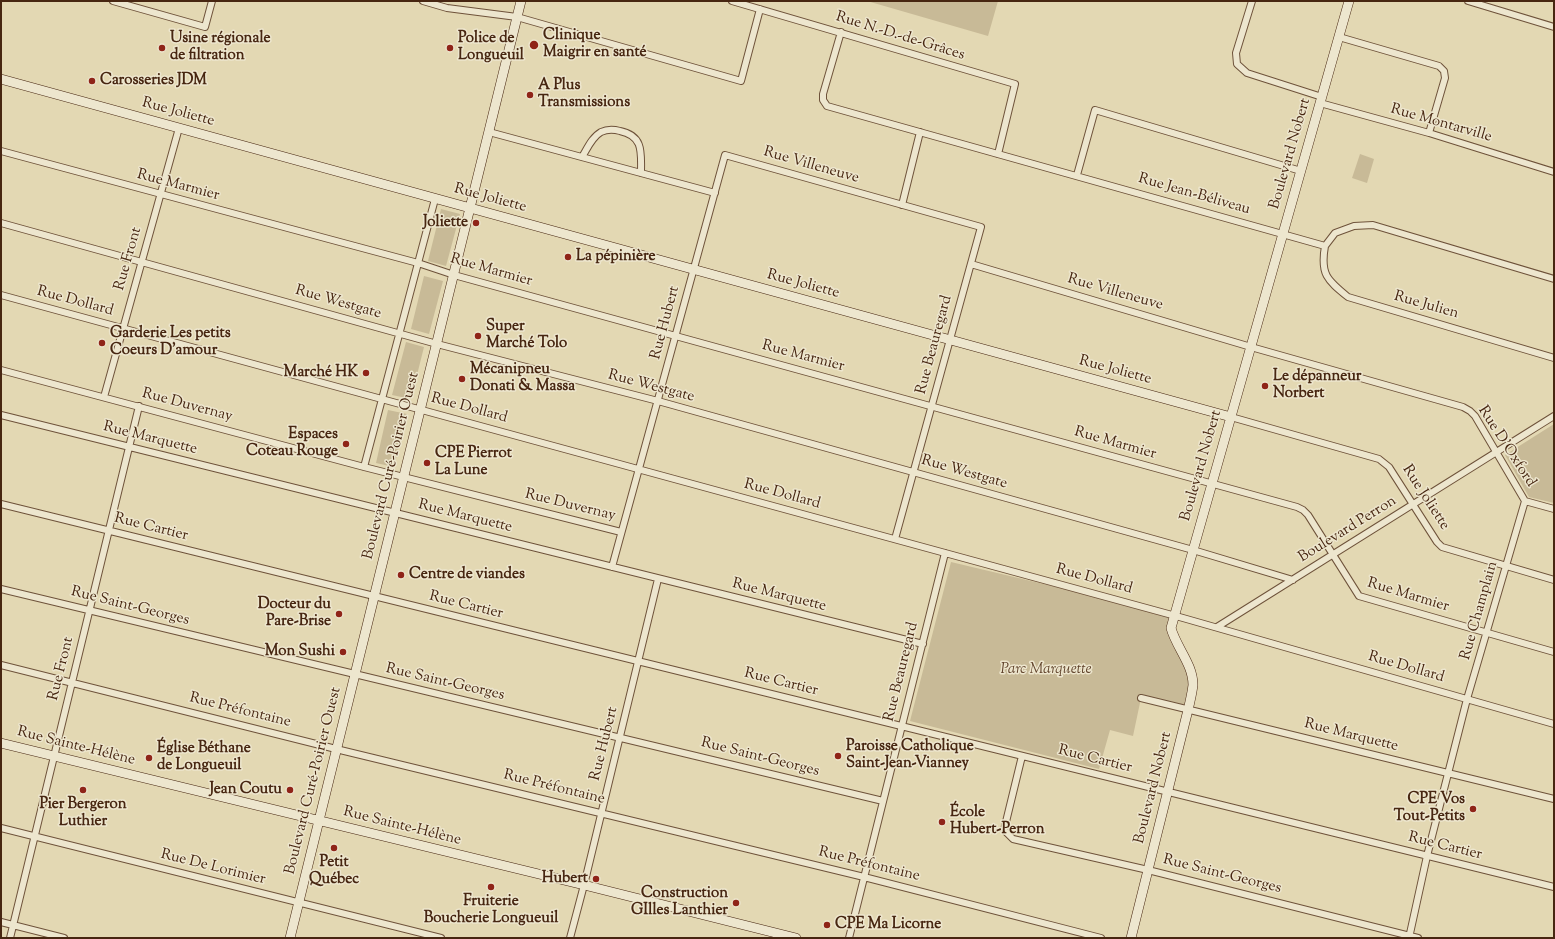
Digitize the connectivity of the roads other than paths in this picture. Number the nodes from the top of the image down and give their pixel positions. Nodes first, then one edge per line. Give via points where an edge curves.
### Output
1 (113, 1) edge
2 (212, 1) edge
3 (423, 1) edge
4 (521, 1) edge
5 (732, 1) edge
6 (1252, 1) edge
7 (1349, 1) edge
8 (1468, 1) edge
9 (760, 9) junction
10 (518, 17) junction
11 (1554, 27) edge
12 (841, 32) junction
13 (1339, 37) junction
14 (1, 79) edge
15 (1321, 100) junction
16 (179, 128) junction
17 (489, 132) junction
18 (920, 132) junction
19 (1429, 133) junction
20 (1, 151) edge
21 (998, 154) junction
22 (726, 155) joint
23 (582, 157) junction
24 (1301, 171) junction
25 (1554, 172) edge
26 (641, 173) junction
27 (1077, 175) junction
28 (715, 193) junction
29 (160, 195) junction
30 (435, 198) junction
31 (902, 205) junction
32 (470, 208) junction
33 (1, 223) edge
34 (981, 227) joint
35 (1283, 233) junction
36 (1325, 246) junction
37 (142, 262) junction
38 (418, 263) junction
39 (971, 264) junction
40 (694, 270) junction
41 (454, 275) junction
42 (1554, 279) edge
43 (1, 295) edge
44 (123, 328) junction
45 (399, 333) junction
46 (676, 335) junction
47 (950, 340) junction
48 (436, 344) junction
49 (1251, 347) junction
50 (1554, 358) edge
51 (1, 370) edge
52 (104, 397) junction
53 (382, 399) junction
54 (658, 402) junction
55 (139, 406) junction
56 (932, 406) junction
57 (420, 409) junction
58 (1, 415) edge
59 (1554, 416) edge
60 (1231, 417) junction
61 (129, 447) junction
62 (1497, 452) junction
63 (364, 467) junction
64 (639, 469) junction
65 (914, 472) junction
66 (404, 477) junction
67 (1212, 484) junction
68 (1525, 501) junction
69 (1, 504) edge
70 (1414, 504) junction
71 (1554, 509) edge
72 (394, 513) junction
73 (109, 531) junction
74 (621, 532) junction
75 (895, 539) junction
76 (1193, 550) junction
77 (946, 553) junction
78 (1332, 556) junction
79 (612, 567) junction
80 (1507, 567) junction
81 (658, 579) junction
82 (1293, 580) junction
83 (1554, 580) edge
84 (1, 589) edge
85 (374, 596) junction
86 (89, 611) junction
87 (1174, 615) junction
88 (1218, 627) junction
89 (1488, 633) junction
90 (923, 644) junction
91 (1554, 652) edge
92 (638, 662) junction
93 (1, 665) edge
94 (355, 675) junction
95 (72, 682) junction
96 (1141, 698) dead end
97 (1467, 700) junction
98 (1188, 710) junction
99 (1554, 724) edge
100 (902, 726) junction
101 (620, 737) junction
102 (1, 743) edge
103 (336, 749) junction
104 (1022, 756) junction
105 (54, 757) junction
106 (1448, 773) junction
107 (1167, 792) junction
108 (1554, 800) edge
109 (883, 801) junction
110 (602, 813) junction
111 (319, 821) junction
112 (1, 828) edge
113 (34, 836) junction
114 (1427, 856) junction
115 (1148, 870) junction
116 (864, 877) junction
117 (584, 885) junction
118 (1554, 887) edge
119 (298, 903) junction
120 (1, 922) edge
121 (13, 925) junction
122 (1409, 937) edge
123 (10, 938) edge
124 (64, 938) edge
125 (290, 938) edge
126 (441, 938) edge
127 (570, 938) edge
128 (796, 938) edge
129 (849, 938) edge
130 (1101, 938) edge
131 (1131, 938) edge
132 (1418, 938) edge

1 - 2 street via 205,27
3 - 10 street via 447,8
4 - 10 street, Boulevard Curé-Poirier Ouest
5 - 9 street, Rue N.-D.-de-Grâces
6 - 15 street, Rue Montarville via 1236,53 1237,64 1246,73
7 - 13 street, Boulevard Nobert
8 - 11 street
9 - 10 street via 741,81
9 - 12 street, Rue N.-D.-de-Grâces
10 - 17 street, Boulevard Curé-Poirier Ouest
12 - 18 street, Rue Jean-Béliveau via 823,94 827,106
12 - 21 street, Rue N.-D.-de-Grâces via 1015,84
13 - 15 street, Boulevard Nobert
13 - 19 street via 1439,66 1444,71 1445,78
14 - 16 street, Rue Joliette
15 - 19 street, Rue Montarville
15 - 24 street, Boulevard Nobert
16 - 29 street, Rue Front
16 - 30 street, Rue Joliette
17 - 23 street
17 - 32 street, Boulevard Curé-Poirier Ouest
18 - 21 street, Rue Jean-Béliveau
18 - 31 street
19 - 25 street, Rue Montarville
20 - 29 street, Rue Marmier
21 - 27 street, Rue Jean-Béliveau
22 - 28 street, Rue Hubert
22 - 31 street, Rue Villeneuve
23 - 26 street
23 - 26 street via 601,132 611,129 622,131 639,143
24 - 27 street via 1095,110
24 - 35 street, Boulevard Nobert
26 - 28 street
27 - 35 street, Rue Jean-Béliveau
28 - 40 street, Rue Hubert
29 - 37 street, Rue Front
29 - 38 street, Rue Marmier
30 - 32 street, Rue Joliette
30 - 38 street, Boulevard Curé-Poirier Ouest
31 - 34 street, Rue Villeneuve
32 - 40 street, Rue Joliette
32 - 41 street, Boulevard Curé-Poirier Ouest
33 - 37 street, Rue Westgate
34 - 39 street, Rue Beauregard
35 - 36 street, Rue Jean-Béliveau
35 - 49 street, Boulevard Nobert
36 - 42 street via 1335,233 1354,226 1373,225
36 - 50 street, Rue Julien via 1325,270 1331,283 1348,297
37 - 44 street, Rue Front
37 - 45 street, Rue Westgate
38 - 41 street, Rue Marmier
38 - 45 street, Boulevard Curé-Poirier Ouest
39 - 47 street, Rue Beauregard
39 - 49 street, Rue Villeneuve
40 - 46 street, Rue Hubert
40 - 47 street, Rue Joliette
41 - 46 street, Rue Marmier
41 - 48 street, Boulevard Curé-Poirier Ouest
43 - 44 street, Rue Dollard
44 - 52 street, Rue Front
44 - 53 street, Rue Dollard
45 - 48 street, Rue Westgate
45 - 53 street, Boulevard Curé-Poirier Ouest
46 - 54 street, Rue Hubert
46 - 56 street, Rue Marmier
47 - 56 street, Rue Beauregard
47 - 60 street, Rue Joliette
48 - 54 street, Rue Westgate
48 - 57 street, Boulevard Curé-Poirier Ouest
49 - 60 street, Boulevard Nobert
49 - 62 street, Rue D'Oxford via 1463,407 1475,416
51 - 52 street, Rue Duvernay
52 - 55 street, Rue Duvernay
53 - 57 street, Rue Dollard
53 - 63 street, Boulevard Curé-Poirier Ouest
54 - 64 street, Rue Hubert
54 - 65 street, Rue Westgate
55 - 61 street, Rue Front
55 - 63 street, Rue Duvernay
56 - 65 street, Rue Beauregard
56 - 67 street, Rue Marmier
57 - 64 street, Rue Dollard
57 - 66 street, Boulevard Curé-Poirier Ouest
58 - 61 street, Rue Marquette
59 - 62 street, Boulevard Perron
60 - 67 street, Boulevard Nobert
60 - 70 street, Rue Joliette via 1379,459 1389,467
61 - 72 street, Rue Marquette
61 - 73 street, Rue Front
62 - 68 street, Rue D'Oxford
62 - 70 street, Boulevard Perron
63 - 66 street, Rue Duvernay
64 - 74 street, Rue Hubert
64 - 75 street, Rue Dollard
65 - 75 street, Rue Beauregard
65 - 76 street, Rue Westgate
66 - 72 street, Boulevard Curé-Poirier Ouest
66 - 74 street, Rue Duvernay
67 - 76 street, Boulevard Nobert
67 - 78 street, Rue Marmier via 1303,510
68 - 71 street, Rue D'Oxford
68 - 80 street, Rue Champlain
69 - 73 street, Rue Cartier
70 - 78 street, Boulevard Perron
70 - 80 street, Rue Joliette via 1442,547
72 - 79 street, Rue Marquette
72 - 85 street, Boulevard Curé-Poirier Ouest
73 - 85 street, Rue Cartier
73 - 86 street, Rue Front
74 - 79 street, Rue Hubert
75 - 77 street, Rue Dollard
76 - 82 street, Rue Westgate
76 - 87 street, Boulevard Nobert
77 - 87 street, Rue Dollard
77 - 90 street, Rue Beauregard
78 - 82 street, Boulevard Perron
78 - 89 street, Rue Marmier via 1359,596
79 - 81 street, Rue Marquette
80 - 83 street, Rue Joliette
80 - 89 street, Rue Champlain
81 - 90 street, Rue Marquette
81 - 92 street, Rue Hubert
82 - 88 street, Boulevard Perron
84 - 86 street, Rue Saint-Georges
85 - 92 street, Rue Cartier
85 - 94 street, Boulevard Curé-Poirier Ouest
86 - 94 street, Rue Saint-Georges
86 - 95 street, Rue Front
87 - 88 street, Rue Dollard
87 - 98 street, Boulevard Nobert via 1171,628 1173,638 1192,678
88 - 97 street, Rue Dollard
89 - 91 street, Rue Marmier
89 - 97 street, Rue Champlain
90 - 100 street, Rue Beauregard
92 - 100 street, Rue Cartier
92 - 101 street, Rue Hubert
93 - 95 street, Rue Préfontaine
94 - 101 street, Rue Saint-Georges
94 - 103 street, Boulevard Curé-Poirier Ouest
95 - 103 street, Rue Préfontaine
95 - 105 street, Rue Front
96 - 98 street, Rue Marquette
97 - 99 street, Rue Dollard
97 - 106 street, Rue Champlain
98 - 106 street, Rue Marquette
98 - 107 street, Boulevard Nobert
100 - 104 street, Rue Cartier
100 - 109 street, Rue Beauregard
101 - 109 street, Rue Saint-Georges
101 - 110 street, Rue Hubert
102 - 105 street, Rue Sainte-Hélène
103 - 110 street, Rue Préfontaine
103 - 111 street, Boulevard Curé-Poirier Ouest
104 - 107 street, Rue Cartier
104 - 115 street, Rue Saint-Georges via 1004,830 1013,839
105 - 111 street, Rue Sainte-Hélène
105 - 113 street, Rue Front
106 - 108 street, Rue Marquette
106 - 114 street, Rue Champlain
107 - 114 street, Rue Cartier
107 - 115 street, Boulevard Nobert
109 - 116 street, Rue Beauregard
110 - 116 street, Rue Préfontaine
110 - 117 street, Rue Hubert
111 - 117 street, Rue Sainte-Hélène
111 - 119 street, Boulevard Curé-Poirier Ouest
112 - 113 street, Rue De Lorimier
113 - 119 street, Rue De Lorimier
113 - 121 street, Rue Front
114 - 118 street, Rue Cartier
114 - 122 street, Rue Champlain
115 - 122 street, Rue Saint-Georges
115 - 131 street, Boulevard Nobert
116 - 129 street, Rue Beauregard
116 - 130 street, Rue Préfontaine
117 - 127 street, Rue Hubert
117 - 128 street, Rue Sainte-Hélène
119 - 125 street, Boulevard Curé-Poirier Ouest
119 - 126 street, Rue De Lorimier
120 - 121 street
121 - 123 street, Rue Front
121 - 124 street
122 - 132 street, Rue Saint-Georges

